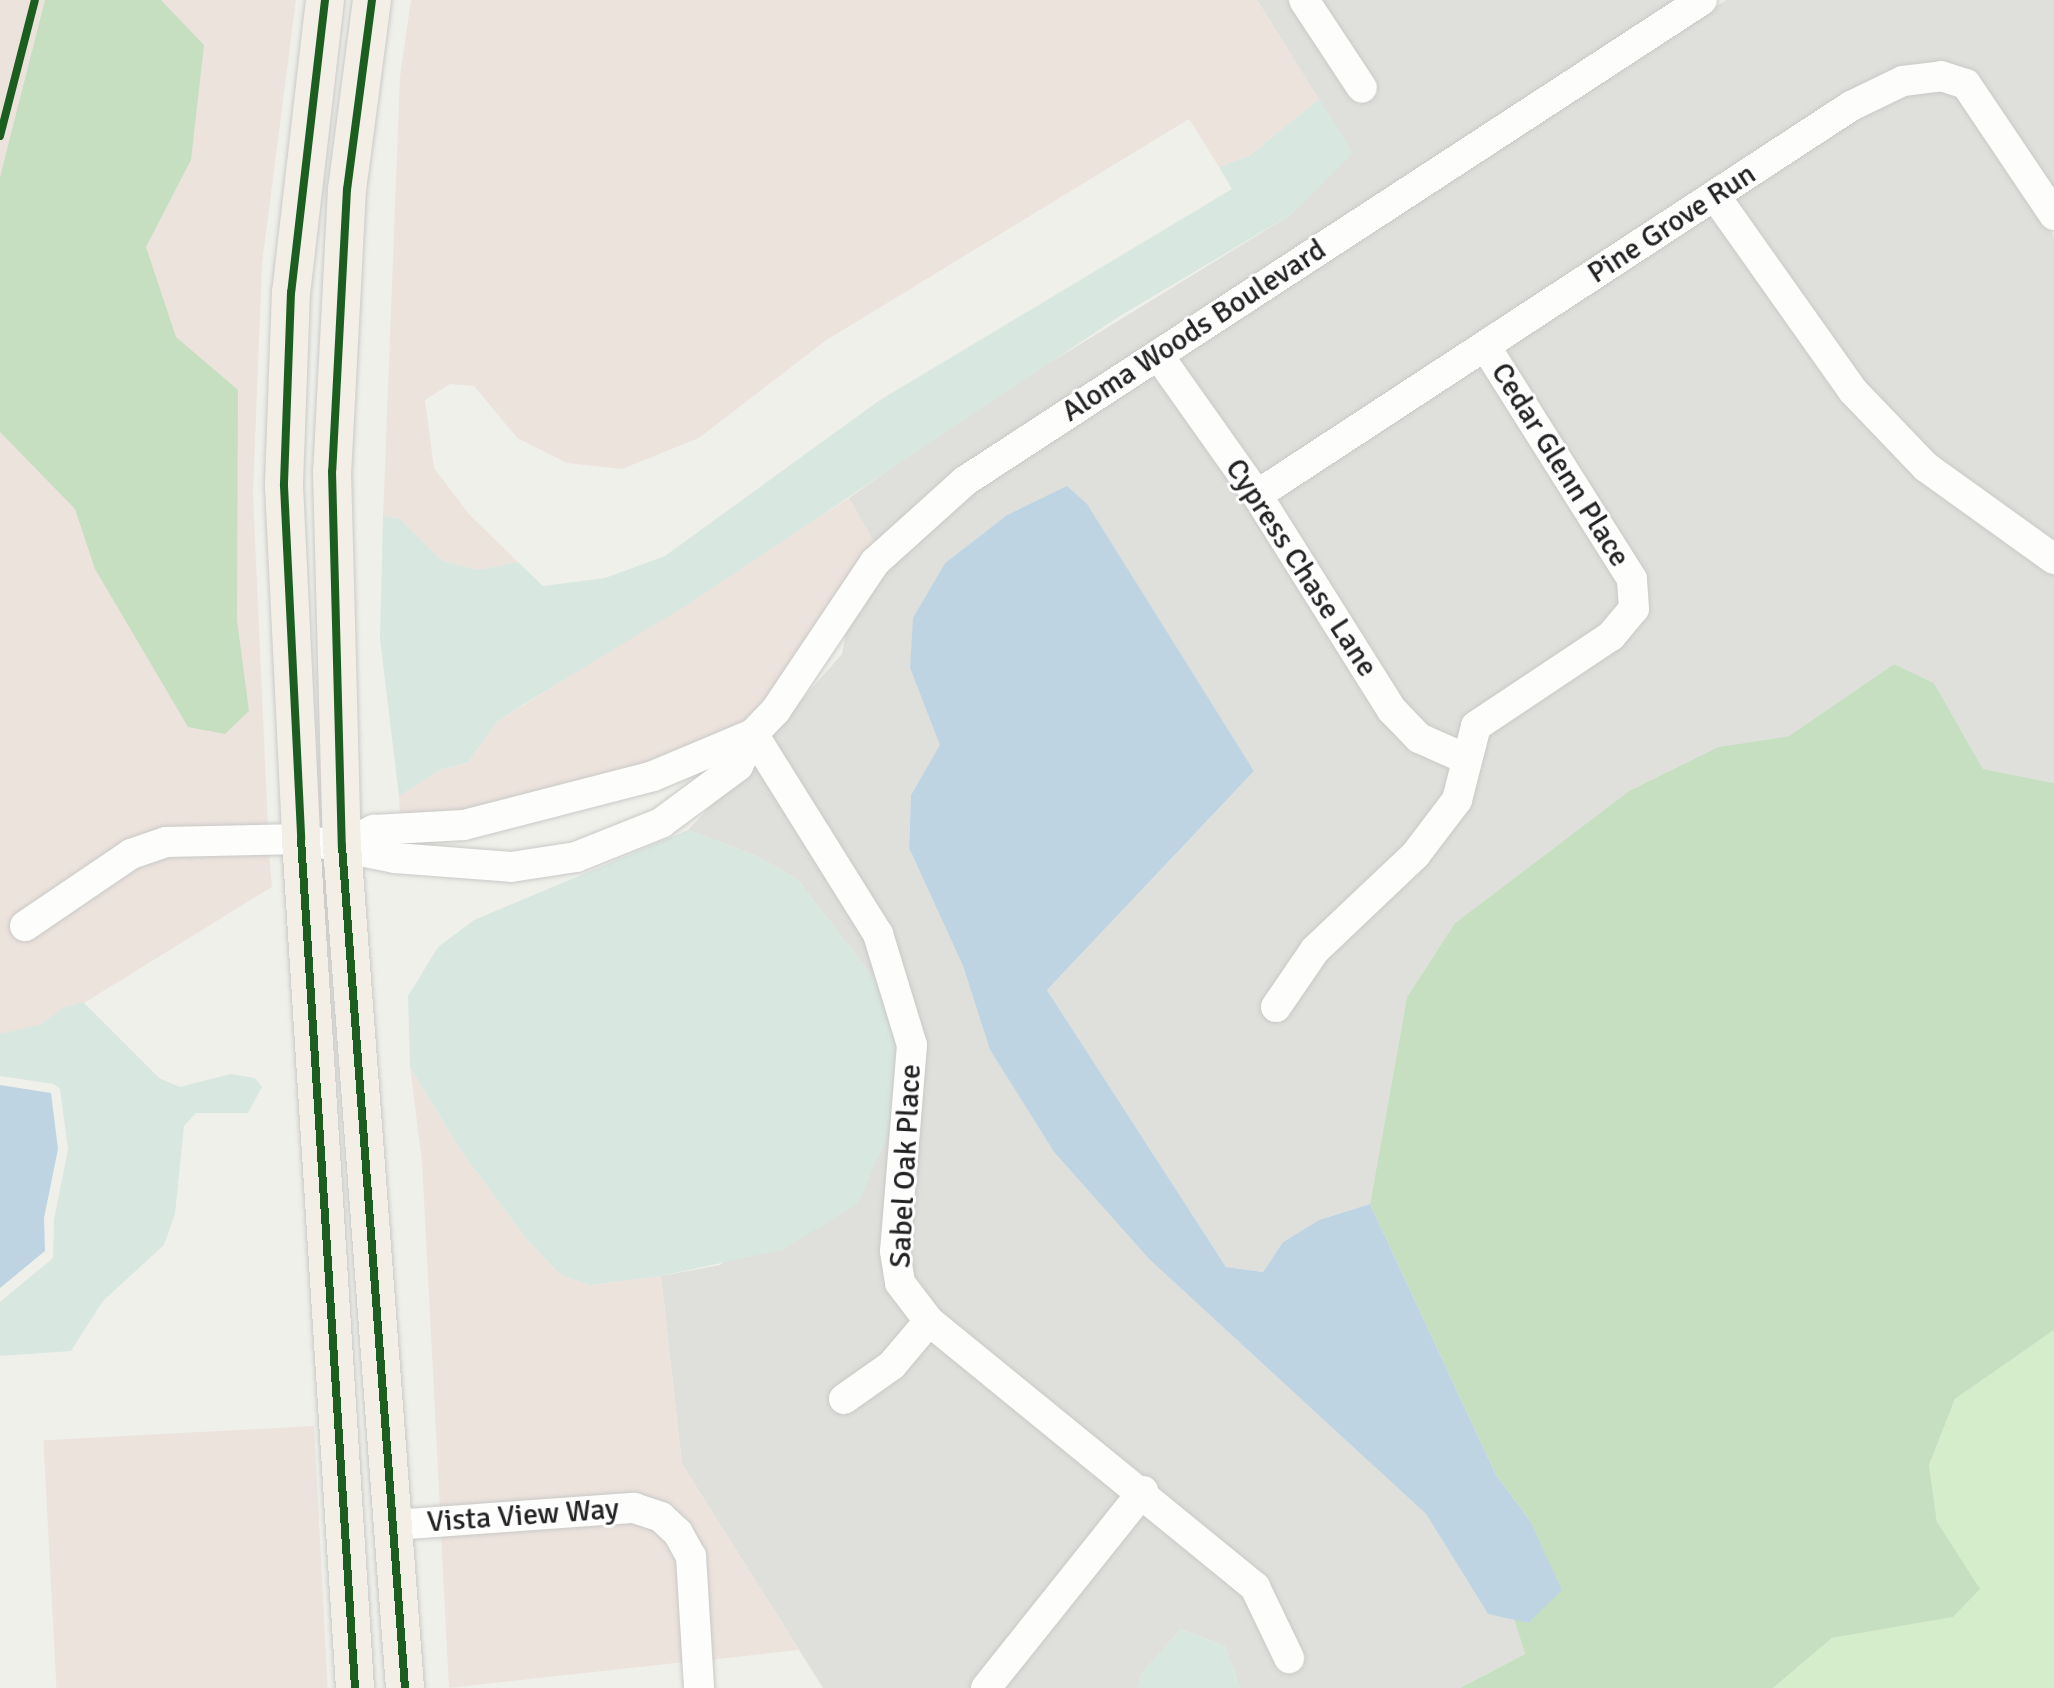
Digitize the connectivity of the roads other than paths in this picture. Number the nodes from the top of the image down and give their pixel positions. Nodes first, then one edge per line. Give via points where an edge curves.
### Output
1 (325, 0) edge
2 (372, 0) edge
3 (1304, 0) edge
4 (1702, 0) edge
5 (1362, 88) dead end
6 (1715, 196) junction
7 (2054, 215) edge
8 (1486, 347) junction
9 (1158, 355) junction
10 (1257, 495) junction
11 (2054, 559) edge
12 (753, 734) junction
13 (1464, 758) junction
14 (301, 839) junction
15 (342, 846) junction
16 (25, 926) dead end
17 (1276, 1007) dead end
18 (929, 1321) junction
19 (844, 1399) dead end
20 (1143, 1491) junction
21 (394, 1525) junction
22 (1289, 1658) dead end
23 (355, 1688) edge
24 (405, 1688) edge
25 (699, 1688) edge
26 (986, 1688) edge

1 - 14 main road via 292,277 286,392 284,486
2 - 15 main road via 347,189 335,373 332,471
3 - 5 street
4 - 9 street, Aloma Woods Boulevard
6 - 7 street, Pine Grove Run via 1879,91 1903,81 1941,76 1955,78 1979,98
6 - 8 street, Pine Grove Run
6 - 11 street via 1853,391 1926,467
8 - 10 street, Pine Grove Run
8 - 13 street, Cedar Glenn Place via 1632,579 1634,609 1611,636 1476,726
9 - 10 street, Cypress Chase Lane
9 - 12 street, Aloma Woods Boulevard via 965,481 901,536 847,599 776,710
10 - 13 street, Cypress Chase Lane via 1392,710 1419,738
12 - 15 street, Aloma Woods Boulevard via 653,776 464,825 374,830
12 - 15 street, Aloma Woods Boulevard via 738,766 661,823 576,857 511,867 395,858
12 - 18 street, Sabel Oak Place via 878,934 912,1045 895,1251 900,1283
13 - 17 street, Cedar Glenn Place via 1457,800 1432,833 1315,950
14 - 15 street, Aloma Woods Boulevard
14 - 16 street, Aloma Woods Boulevard via 166,842 131,854
14 - 23 main road
15 - 21 main road
18 - 19 street via 892,1365
18 - 20 street, Sabel Oak Place
20 - 22 street, Sabel Oak Place via 1255,1587
20 - 26 street
21 - 24 main road
21 - 25 street, Vista View Way via 634,1508 661,1517 691,1556

